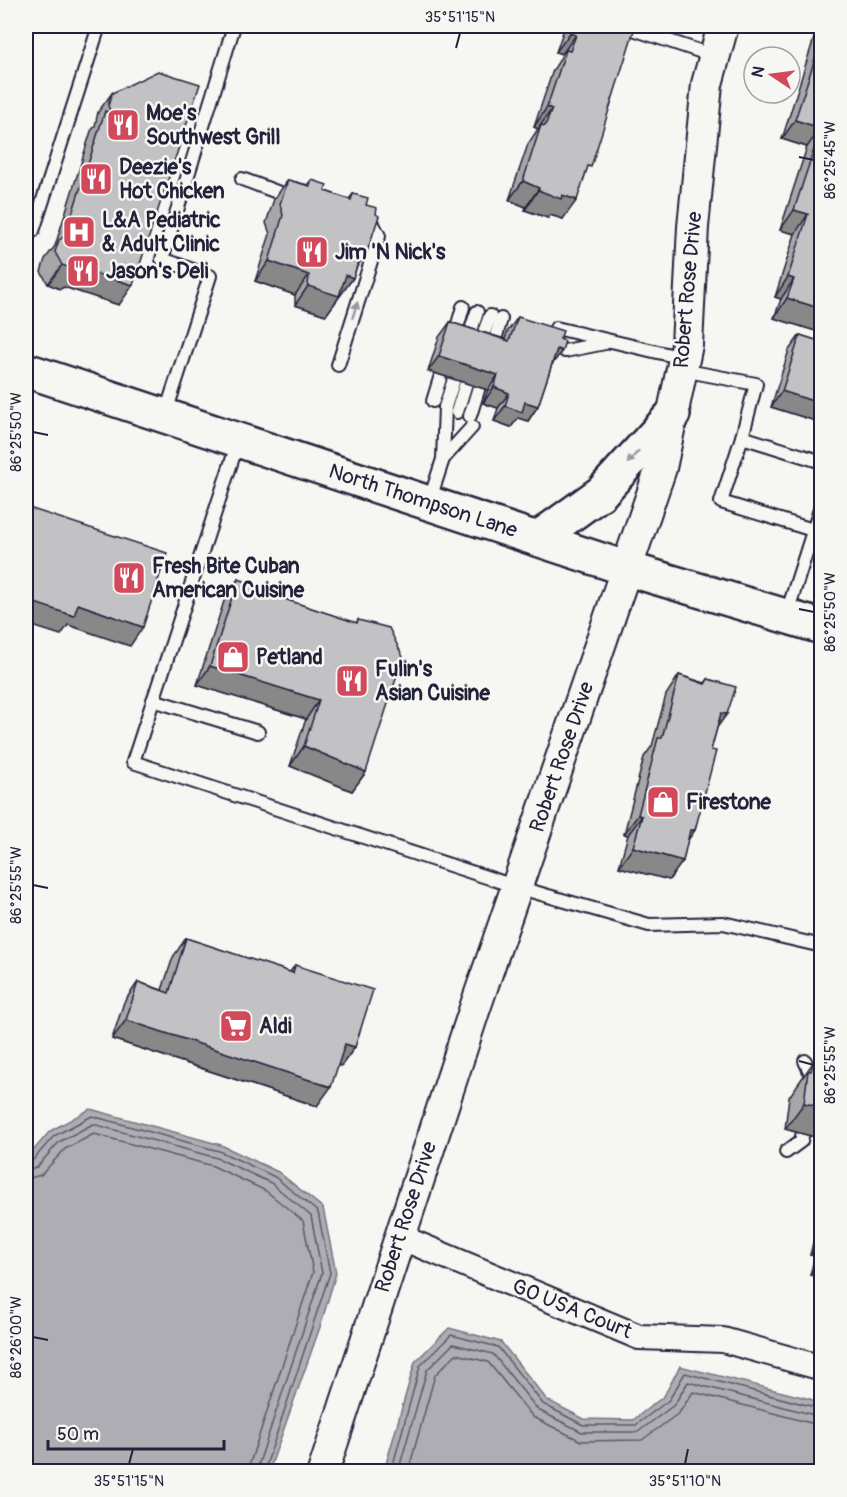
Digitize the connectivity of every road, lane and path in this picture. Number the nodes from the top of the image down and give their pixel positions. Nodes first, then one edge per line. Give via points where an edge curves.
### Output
1 (99, 26) edge
2 (234, 26) edge
3 (624, 26) edge
4 (723, 26) edge
5 (715, 57) junction
6 (242, 179) dead end
7 (309, 203) edge
8 (349, 216) edge
9 (33, 231) dead end
10 (463, 307) dead end
11 (477, 312) dead end
12 (556, 328) edge
13 (452, 341) edge
14 (610, 342) junction
15 (465, 345) edge
16 (478, 350) edge
17 (565, 351) edge
18 (491, 354) edge
19 (683, 364) junction
20 (338, 365) dead end
21 (26, 370) edge
22 (441, 375) edge
23 (479, 387) edge
24 (433, 401) dead end
25 (672, 414) junction
26 (165, 416) junction
27 (466, 419) junction
28 (742, 437) junction
29 (238, 441) junction
30 (443, 459) junction
31 (822, 462) edge
32 (429, 503) junction
33 (822, 503) edge
34 (813, 530) junction
35 (537, 539) junction
36 (627, 569) junction
37 (786, 617) junction
38 (822, 627) edge
39 (153, 700) junction
40 (258, 732) dead end
41 (517, 887) junction
42 (822, 946) edge
43 (805, 1061) dead end
44 (786, 1152) dead end
45 (400, 1238) junction
46 (822, 1368) edge
47 (322, 1472) edge

1 - 9 lane
2 - 26 lane via 162,259 210,276
3 - 5 lane
4 - 5 street, Robert Rose Drive
5 - 19 street, Robert Rose Drive via 707,84
6 - 7 lane
20 -> 8 lane via 379,236 374,226
10 - 13 lane
11 - 15 lane
12 - 14 lane
14 - 17 lane
14 - 19 lane
16 - 18 lane via 495,318
19 - 25 street, Robert Rose Drive
19 - 28 lane via 756,384
21 - 26 main road, North Thompson Lane
22 - 24 lane
23 - 27 lane
25 -> 35 main road via 601,493
25 - 36 street, Robert Rose Drive via 661,468
26 - 29 main road, North Thompson Lane
27 - 30 lane
27 - 30 lane via 460,381 445,407
28 - 31 lane
28 - 34 lane via 721,502
29 - 32 main road, North Thompson Lane
29 - 39 lane
30 - 32 lane
32 - 35 main road, North Thompson Lane
33 - 34 lane
34 - 37 lane
35 - 36 main road, North Thompson Lane
36 - 37 main road, North Thompson Lane
36 - 41 street, Robert Rose Drive
37 - 38 main road, North Thompson Lane
39 - 40 lane
39 - 41 lane via 133,762
41 - 42 lane via 649,925 723,923
41 - 45 street, Robert Rose Drive
43 - 44 lane via 816,1082 801,1141
45 - 46 street, GO USA Court via 639,1337 723,1340
45 - 47 street, Robert Rose Drive

